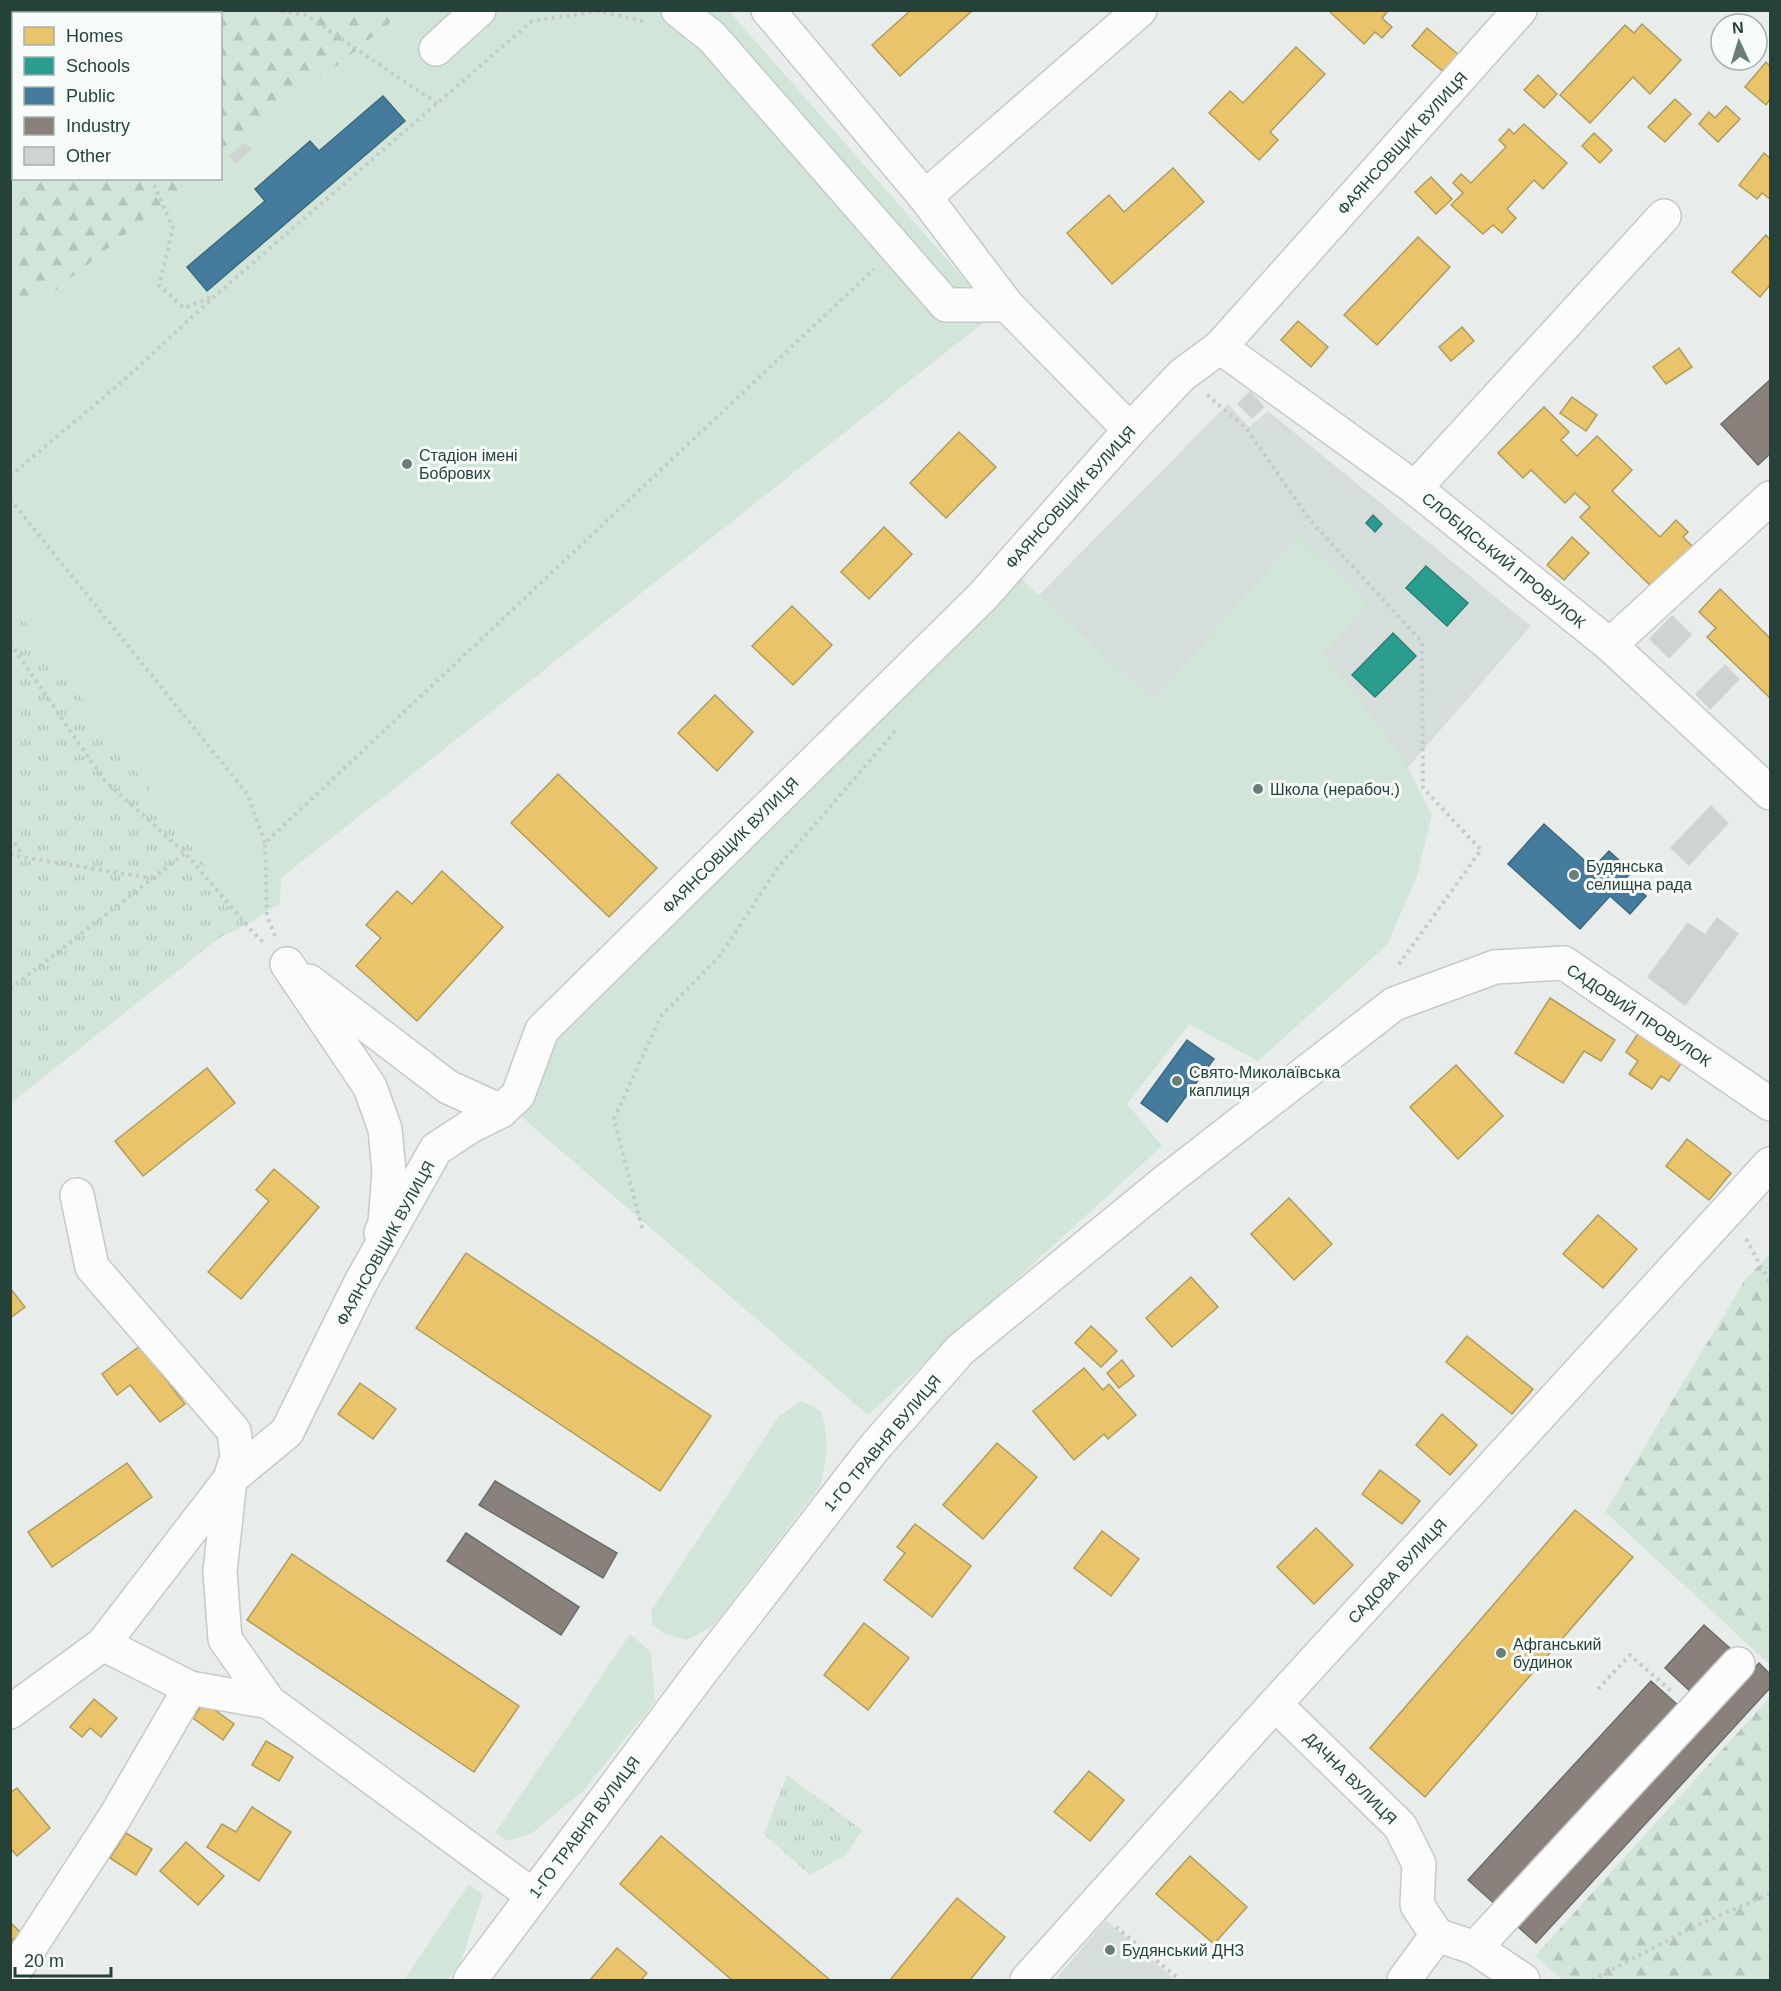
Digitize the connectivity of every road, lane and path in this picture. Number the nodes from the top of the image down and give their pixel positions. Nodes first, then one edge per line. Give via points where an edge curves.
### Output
1 (274, 10) edge
2 (479, 10) edge
3 (1140, 10) edge
4 (1520, 10) edge
5 (777, 14) edge
6 (667, 17) edge
7 (436, 49) dead end
8 (438, 104) junction
9 (152, 180) edge
10 (925, 196) junction
11 (1664, 216) dead end
12 (896, 248) junction
13 (217, 294) junction
14 (1007, 305) junction
15 (1220, 347) junction
16 (1182, 375) junction
17 (1130, 430) junction
18 (10, 476) edge
19 (1415, 488) junction
20 (1770, 498) edge
21 (10, 499) edge
22 (10, 643) edge
23 (1610, 645) junction
24 (901, 723) dead end
25 (1770, 793) edge
26 (10, 837) edge
27 (265, 843) junction
28 (185, 853) junction
29 (10, 855) edge
30 (24, 857) junction
31 (152, 878) junction
32 (251, 930) dead end
33 (286, 964) junction
34 (1394, 971) dead end
35 (10, 989) edge
36 (1394, 1004) joint
37 (1770, 1104) edge
38 (501, 1111) junction
39 (1770, 1164) edge
40 (77, 1195) dead end
41 (1728, 1210) junction
42 (642, 1228) dead end
43 (361, 1282) junction
44 (1770, 1283) edge
45 (230, 1479) junction
46 (103, 1644) junction
47 (1738, 1664) dead end
48 (190, 1688) junction
49 (1598, 1689) dead end
50 (269, 1702) junction
51 (1275, 1704) junction
52 (1694, 1711) junction
53 (10, 1712) edge
54 (1770, 1894) edge
55 (532, 1895) junction
56 (1093, 1907) junction
57 (1437, 1935) junction
58 (1475, 1948) junction
59 (10, 1978) edge
60 (470, 1980) edge
61 (1027, 1980) edge
62 (1180, 1980) edge
63 (1404, 1980) edge
64 (1523, 1980) edge
65 (1592, 1980) edge

1 - 8 path via 306,15
2 - 7 street
3 - 10 street
4 - 15 street, ФАЯНСОВЩИК ВУЛИЦЯ
5 - 10 street
6 - 8 path via 599,11 532,21
6 - 12 street via 712,37
8 - 13 path
9 - 13 path via 173,228 159,285 184,308
10 - 14 street
11 - 19 street
12 - 14 street via 946,305
12 - 27 path
13 - 18 path via 124,380
14 - 17 street
15 - 16 street, ФАЯНСОВЩИК ВУЛИЦЯ
15 - 19 street, СЛОБІДСЬКИЙ ПРОВУЛОК
16 - 17 street, ФАЯНСОВЩИК ВУЛИЦЯ
16 - 34 path via 1246,428 1309,519 1422,642 1423,788 1481,850
17 - 38 street, ФАЯНСОВЩИК ВУЛИЦЯ via 983,596 542,1030 518,1095
19 - 23 street, СЛОБІДСЬКИЙ ПРОВУЛОК
20 - 23 street
21 - 27 path via 248,795
22 - 28 path via 104,780
23 - 25 street, СЛОБІДСЬКИЙ ПРОВУЛОК
24 - 42 path via 779,866 719,957 661,1016 614,1119
26 - 30 path
27 - 33 path via 267,916
28 - 31 path
28 - 32 path
29 - 30 path
30 - 31 path
31 - 35 path
33 - 38 street via 448,1087
33 - 43 street via 370,1087 385,1128 389,1172 385,1223
36 - 37 street, САДОВИЙ ПРОВУЛОК via 1495,967 1564,963
36 - 55 street, 1-ГО ТРАВНЯ ВУЛИЦЯ via 1166,1181 960,1350 874,1448
38 - 43 street, ФАЯНСОВЩИК ВУЛИЦЯ via 436,1149
39 - 41 street, САДОВА ВУЛИЦЯ
40 - 45 street via 92,1267 234,1431 237,1457
41 - 44 path
41 - 51 street, САДОВА ВУЛИЦЯ
43 - 45 street, ФАЯНСОВЩИК ВУЛИЦЯ via 287,1432
45 - 46 street, ФАЯНСОВЩИК ВУЛИЦЯ
45 - 50 street via 220,1572 225,1639
46 - 48 street
46 - 53 street, ФАЯНСОВЩИК ВУЛИЦЯ
47 - 52 street
48 - 50 street
48 - 59 street via 116,1817
49 - 52 path via 1630,1655
50 - 55 street
51 - 56 street, САДОВА ВУЛИЦЯ
51 - 57 street, ДАЧНА ВУЛИЦЯ via 1400,1826 1419,1864 1417,1905
52 - 58 street
54 - 65 path via 1695,1926
55 - 60 street, 1-ГО ТРАВНЯ ВУЛИЦЯ
56 - 61 street, САДОВА ВУЛИЦЯ
56 - 62 path
57 - 58 street
57 - 63 street
58 - 64 street

